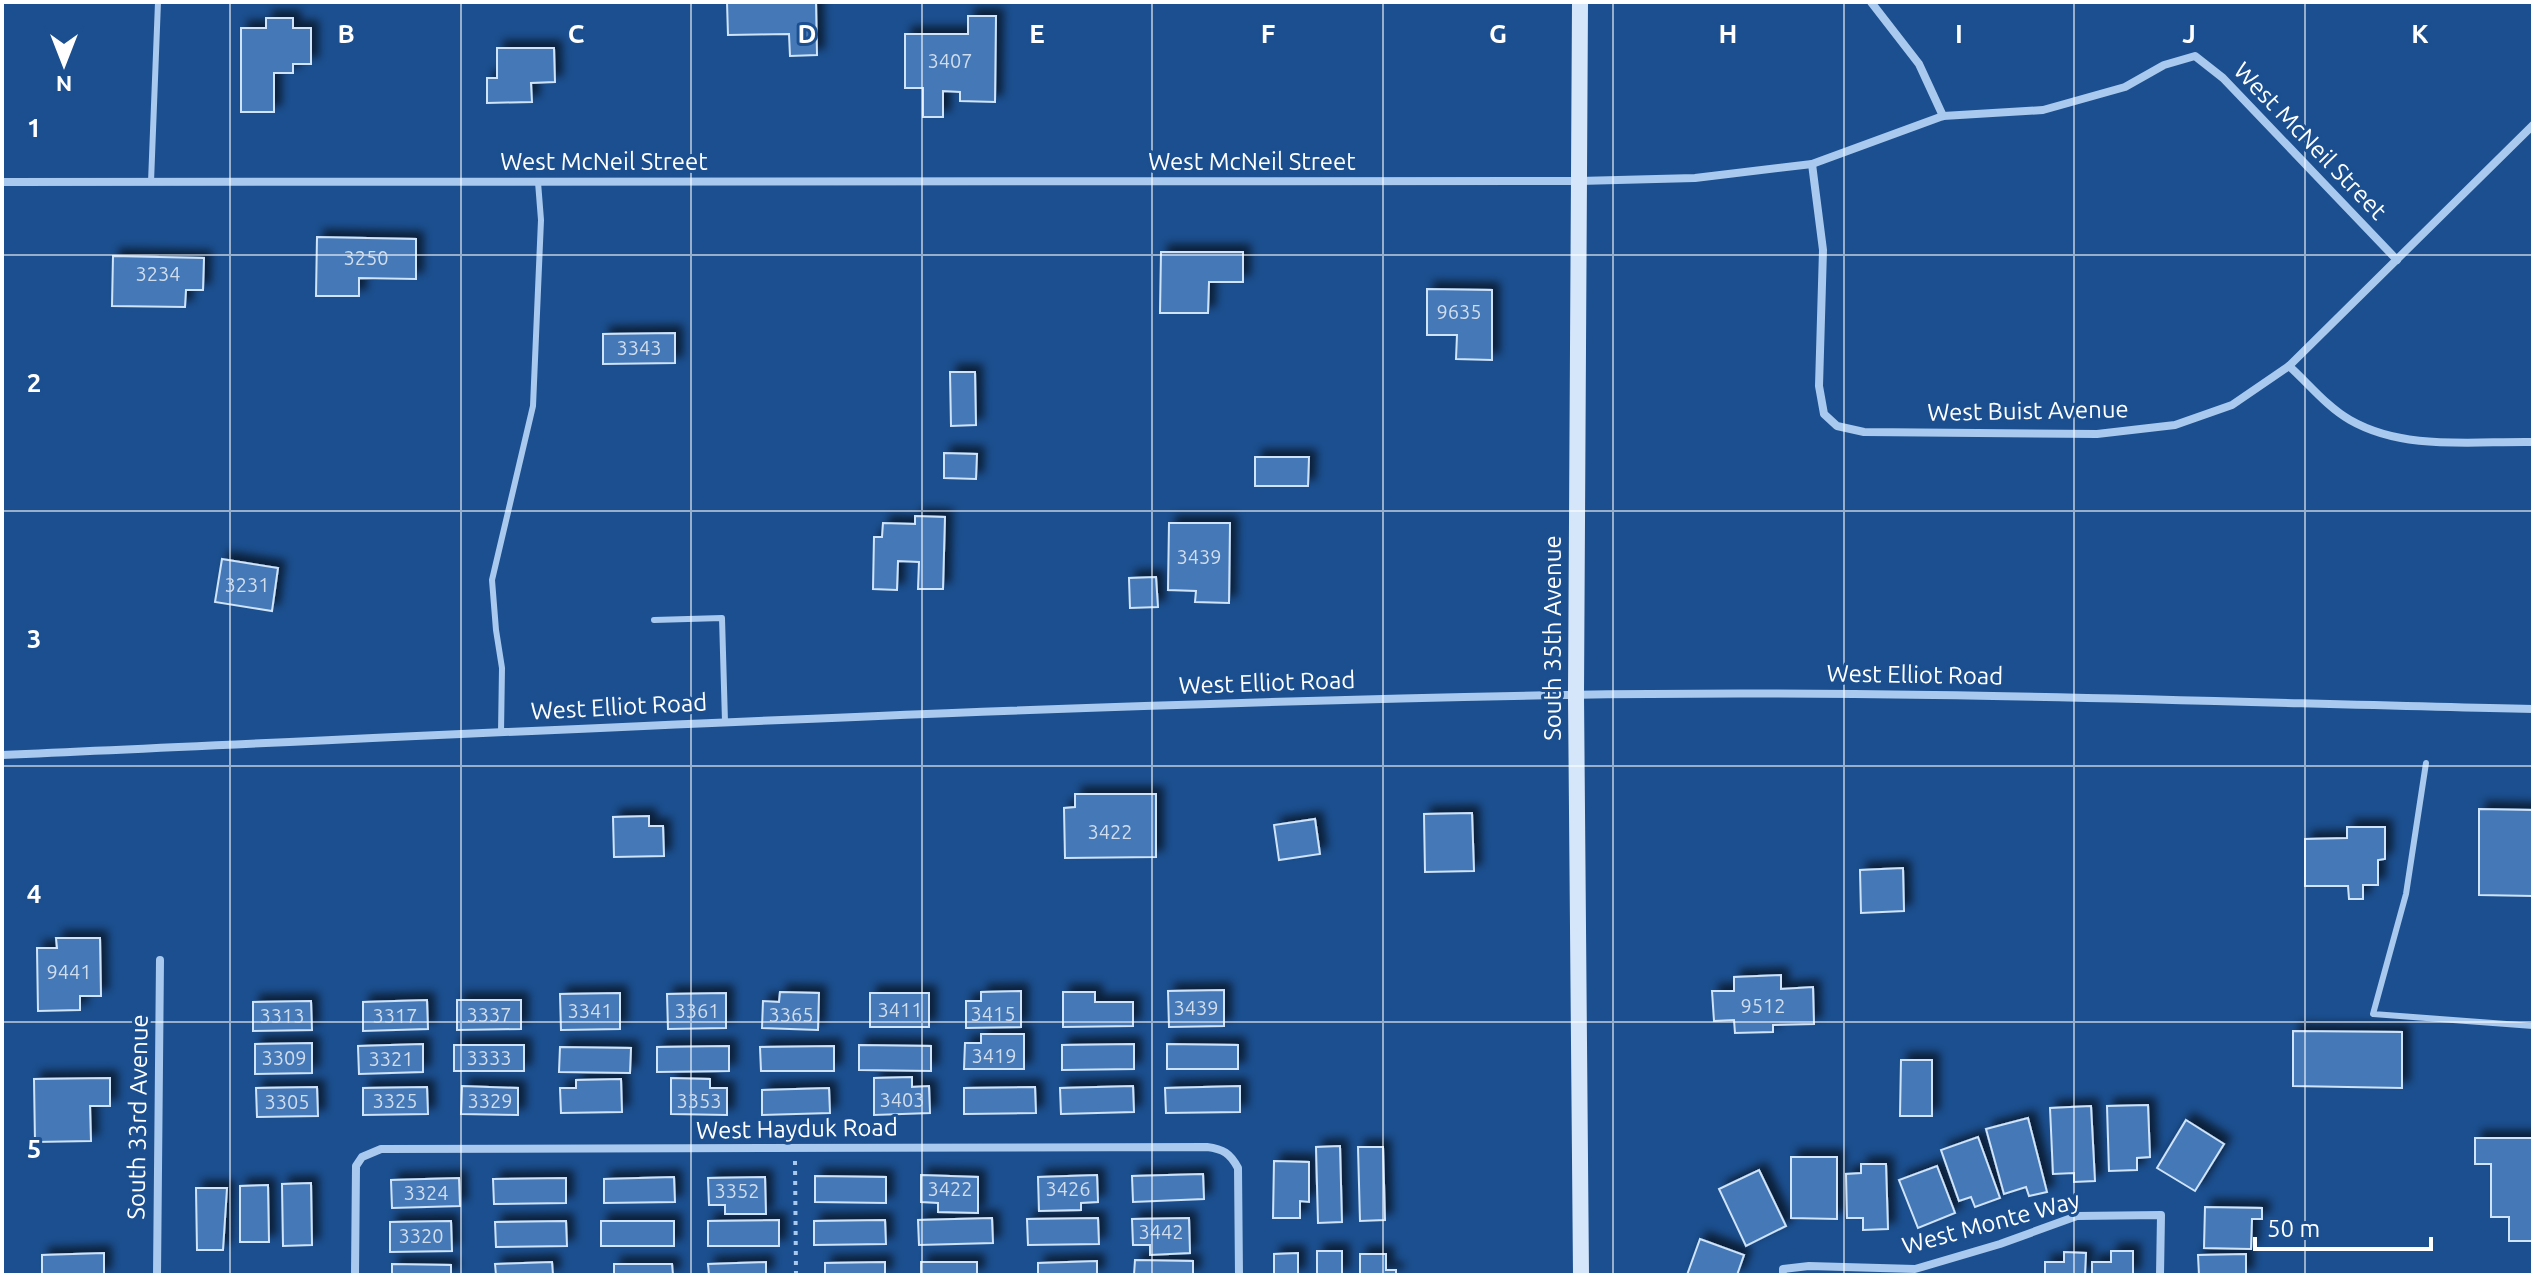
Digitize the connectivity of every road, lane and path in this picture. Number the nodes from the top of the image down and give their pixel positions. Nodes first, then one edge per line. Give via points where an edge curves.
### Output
1 (158, 2) edge
2 (1580, 2) edge
3 (1871, 2) edge
4 (1943, 116) junction
5 (2533, 125) edge
6 (1812, 164) junction
7 (1579, 181) junction
8 (2, 182) edge
9 (151, 182) junction
10 (538, 182) junction
11 (2397, 260) junction
12 (2289, 366) junction
13 (2533, 442) edge
14 (654, 620) dead end
15 (1576, 695) junction
16 (2533, 709) edge
17 (725, 722) junction
18 (501, 732) junction
19 (2, 755) edge
20 (2426, 763) dead end
21 (160, 960) dead end
22 (2533, 1026) edge
23 (795, 1149) junction
24 (1783, 1272) edge
25 (157, 1275) edge
26 (355, 1275) edge
27 (796, 1275) edge
28 (1239, 1275) edge
29 (1581, 1275) edge
30 (2160, 1275) edge

1 - 9 lane
2 - 7 street, South 35th Avenue
3 - 4 street via 1919,64
4 - 6 street, West McNeil Street
4 - 11 street, West McNeil Street via 2043,110 2125,87 2164,65 2195,56 2223,78
5 - 11 street, West Buist Avenue
6 - 7 street, West McNeil Street via 1695,178
6 - 12 street, West Buist Avenue via 1823,250 1819,386 1824,414 1837,426 1864,432 2097,434 2175,425 2232,405
7 - 10 street, West McNeil Street
7 - 15 street, South 35th Avenue
8 - 9 street, West McNeil Street
9 - 10 street, West McNeil Street
10 - 18 lane via 533,406 492,580 502,668
11 - 12 street, West Buist Avenue
12 - 13 street via 2346,418 2381,436
14 - 17 lane via 722,618
15 - 16 street, West Elliot Road via 1840,693
15 - 17 street, West Elliot Road
15 - 29 street, South 35th Avenue
17 - 18 street, West Elliot Road
18 - 19 street, West Elliot Road
20 - 22 lane via 2406,894 2373,1014
21 - 25 street, South 33rd Avenue
23 - 26 street, West Hayduk Road via 381,1149 362,1157 355,1174
23 - 27 path
23 - 28 street, West Hayduk Road via 1223,1149 1238,1168
24 - 30 street, West Monte Way via 1809,1266 1915,1269 2077,1216 2161,1215

